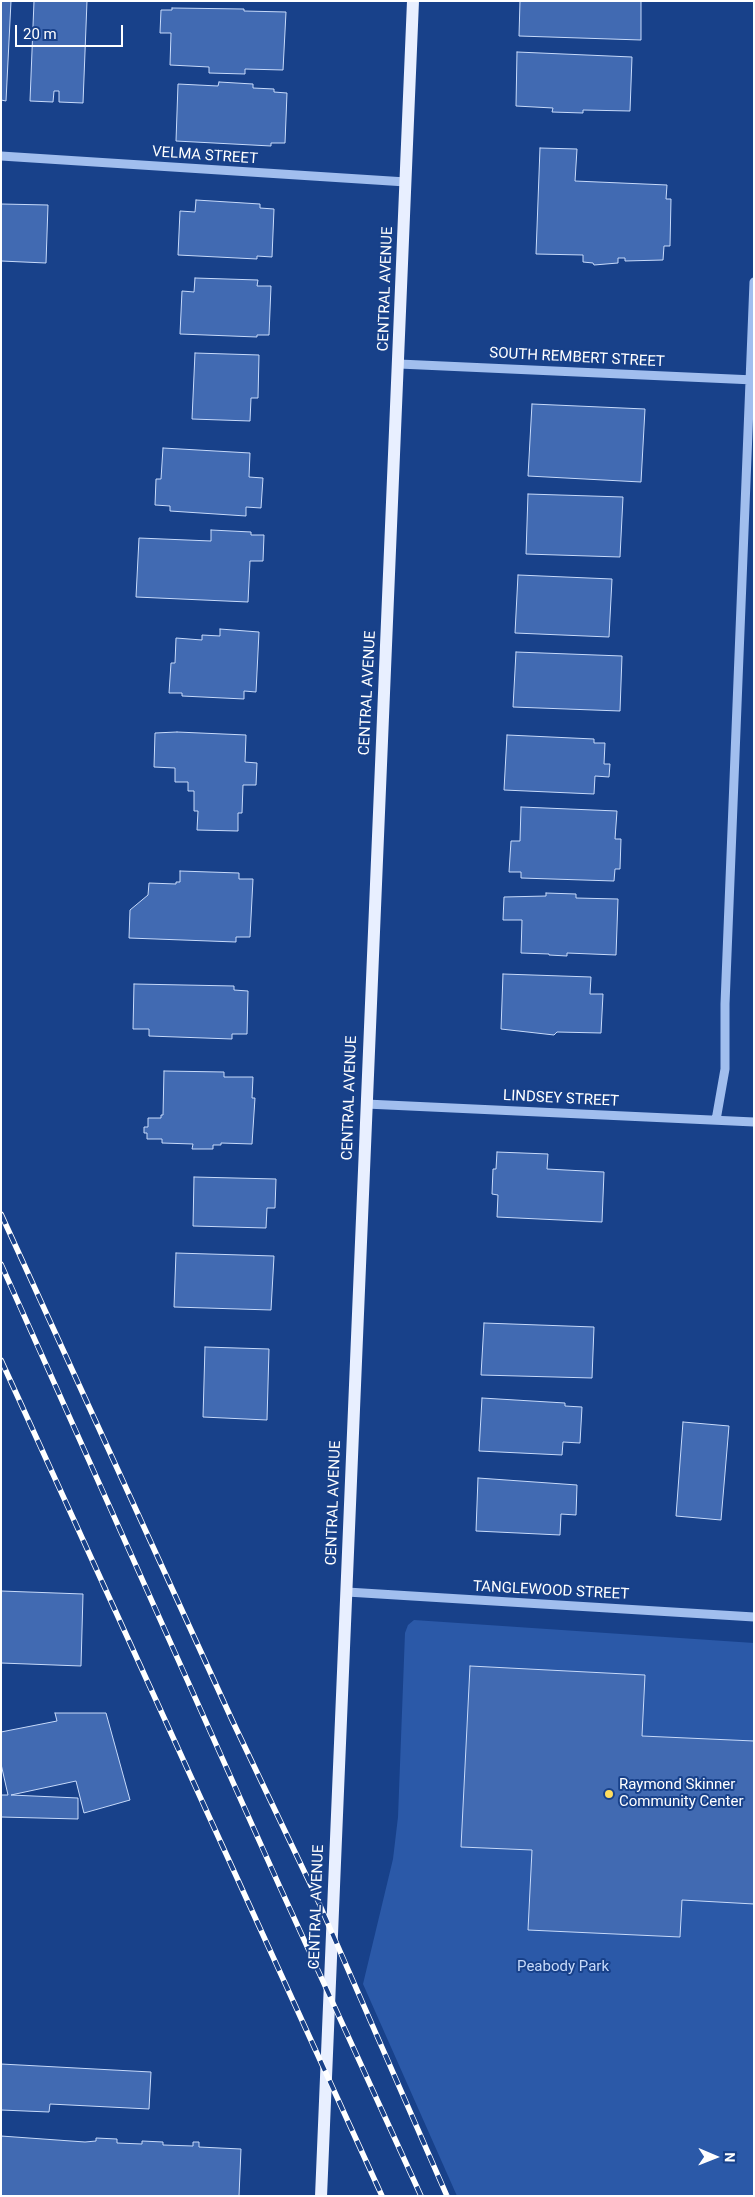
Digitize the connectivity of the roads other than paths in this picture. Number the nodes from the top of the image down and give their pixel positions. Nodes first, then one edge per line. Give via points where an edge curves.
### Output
1 (413, 1) edge
2 (1, 156) edge
3 (406, 182) junction
4 (754, 282) edge
5 (399, 364) junction
6 (752, 380) edge
7 (366, 1104) junction
8 (716, 1120) junction
9 (754, 1122) edge
10 (347, 1592) junction
11 (754, 1617) edge
12 (321, 2196) edge

1 - 3 main road, CENTRAL AVENUE
2 - 3 street, VELMA STREET
3 - 5 main road, CENTRAL AVENUE
4 - 6 street
5 - 6 street, SOUTH REMBERT STREET
5 - 7 main road, CENTRAL AVENUE
6 - 8 street via 725,1004 725,1069
7 - 8 street, LINDSEY STREET
7 - 10 main road, CENTRAL AVENUE
8 - 9 street, LINDSEY STREET
10 - 11 street, TANGLEWOOD STREET
10 - 12 main road, CENTRAL AVENUE

